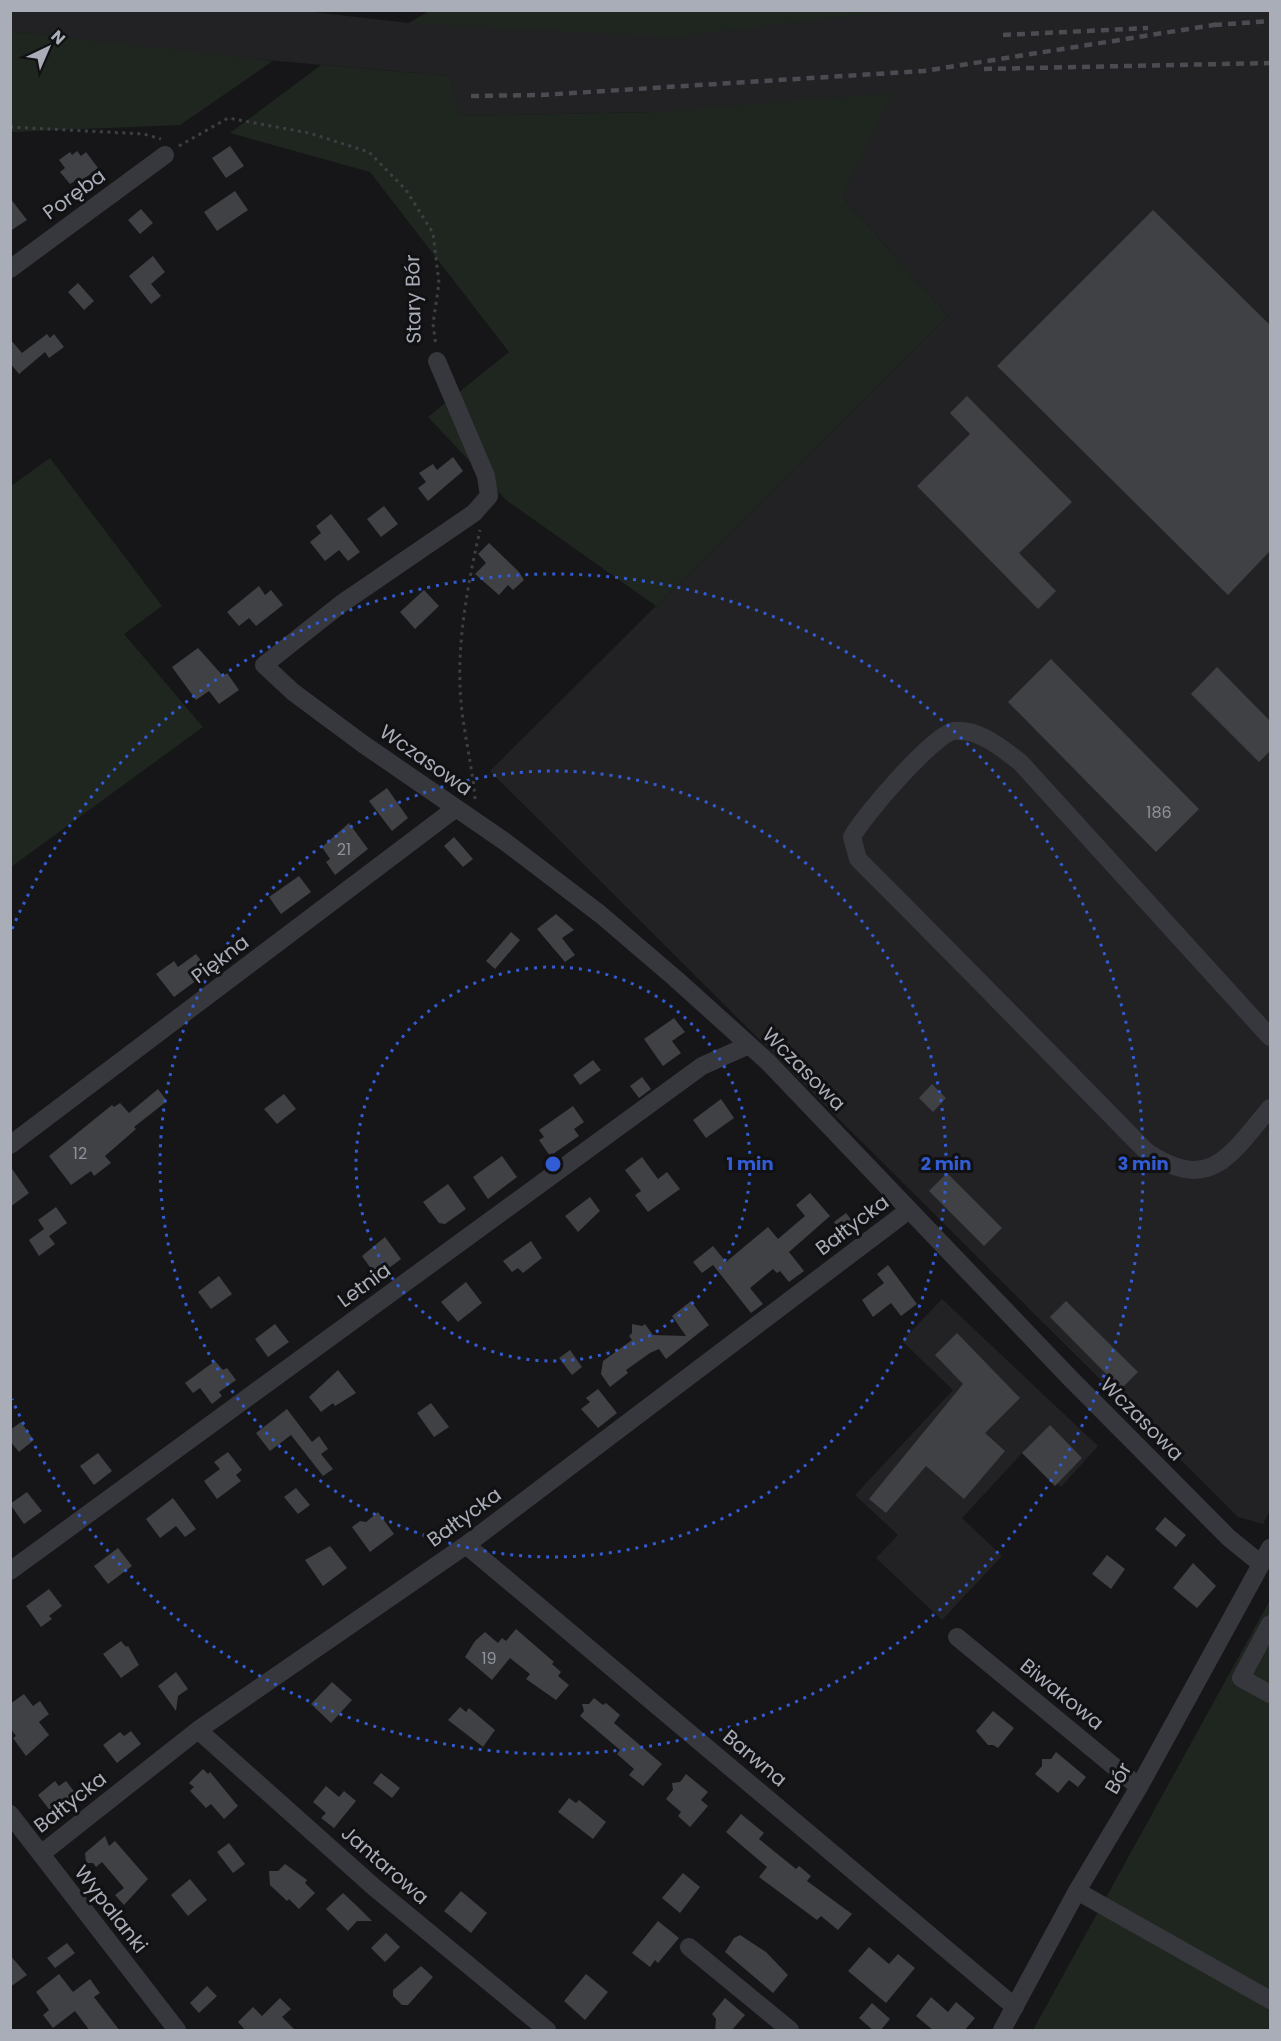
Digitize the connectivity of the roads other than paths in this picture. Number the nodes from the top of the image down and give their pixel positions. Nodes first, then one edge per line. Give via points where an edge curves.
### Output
1 (166, 146) road end
2 (10, 269) edge
3 (437, 361) road end
4 (264, 665) joint
5 (456, 808) junction
6 (1270, 1037) edge
7 (749, 1045) junction
8 (1270, 1108) edge
9 (10, 1145) edge
10 (909, 1210) junction
11 (466, 1545) junction
12 (1266, 1556) edge
13 (10, 1571) edge
14 (1270, 1624) edge
15 (957, 1637) dead end
16 (1270, 1694) edge
17 (198, 1730) junction
18 (1139, 1787) junction
19 (10, 1814) edge
20 (41, 1854) junction
21 (1077, 1891) junction
22 (689, 1947) dead end
23 (1270, 2000) edge
24 (1015, 2007) junction
25 (177, 2031) edge
26 (547, 2031) edge
27 (790, 2031) edge
28 (1002, 2031) edge

1 - 2 street, Poręba
3 - 4 street, Stary Bór via 486,476 489,496 474,513 341,604
4 - 5 street, Wczasowa via 293,692
5 - 7 street, Wczasowa via 600,914
5 - 9 street, Piękna
6 - 8 street via 1020,762 991,741 969,732 951,731 934,741 870,810 852,837 858,859 1147,1152 1189,1171 1204,1170 1231,1154
7 - 10 street, Wczasowa
7 - 13 street, Letnia via 702,1066
10 - 11 street, Bałtycka
10 - 12 street, Wczasowa via 1221,1530
11 - 17 street, Bałtycka
11 - 24 street, Barwna
12 - 18 street, Bór
14 - 16 street via 1241,1678
15 - 18 street, Biwakowa
17 - 20 street, Bałtycka
17 - 26 street, Jantarowa via 375,1888
18 - 21 street, Bór
19 - 20 street, Wypalanki
20 - 25 street, Wypalanki
21 - 23 street
21 - 24 street, Bór
22 - 27 street
24 - 28 street, Bór

